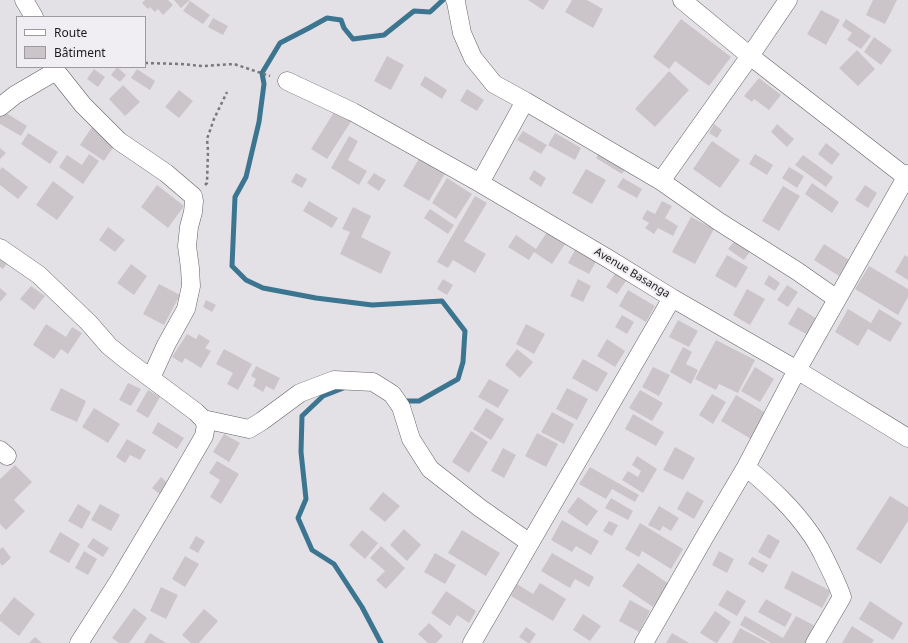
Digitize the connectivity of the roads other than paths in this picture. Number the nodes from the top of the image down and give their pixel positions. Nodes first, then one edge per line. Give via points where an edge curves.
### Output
1 (24, 0) edge
2 (455, 0) edge
3 (682, 0) edge
4 (788, 0) edge
5 (33, 16) edge
6 (750, 56) junction
7 (55, 69) edge
8 (287, 81) road end
9 (525, 101) junction
10 (0, 107) edge
11 (907, 175) edge
12 (661, 181) junction
13 (480, 183) junction
14 (0, 248) edge
15 (672, 298) junction
16 (837, 299) junction
17 (797, 370) junction
18 (150, 378) junction
19 (203, 418) junction
20 (908, 438) edge
21 (746, 467) junction
22 (530, 543) junction
23 (79, 643) edge
24 (472, 643) edge
25 (644, 643) edge
26 (816, 643) edge

1 - 5 street
2 - 9 street via 462,33 473,58 494,84
3 - 6 street
4 - 6 street
6 - 11 street
6 - 12 street
7 - 10 street
7 - 18 street via 83,105 119,141 166,173 193,196 187,246 191,286 186,309
8 - 13 street, Avenue Basanga via 354,112
9 - 12 street
9 - 13 street
11 - 16 street
12 - 16 street
13 - 15 street, Avenue Basanga
14 - 18 street via 39,275 109,346
15 - 17 street, Avenue Basanga
15 - 22 street
16 - 17 street
17 - 20 street, Avenue Basanga
17 - 21 street
18 - 19 street
19 - 22 street via 249,429 300,393 313,387 334,380 373,382 392,394 401,407 411,439 430,469
19 - 23 street via 206,425 204,436
21 - 25 street
21 - 26 street via 792,509 811,534 842,597
22 - 24 street

